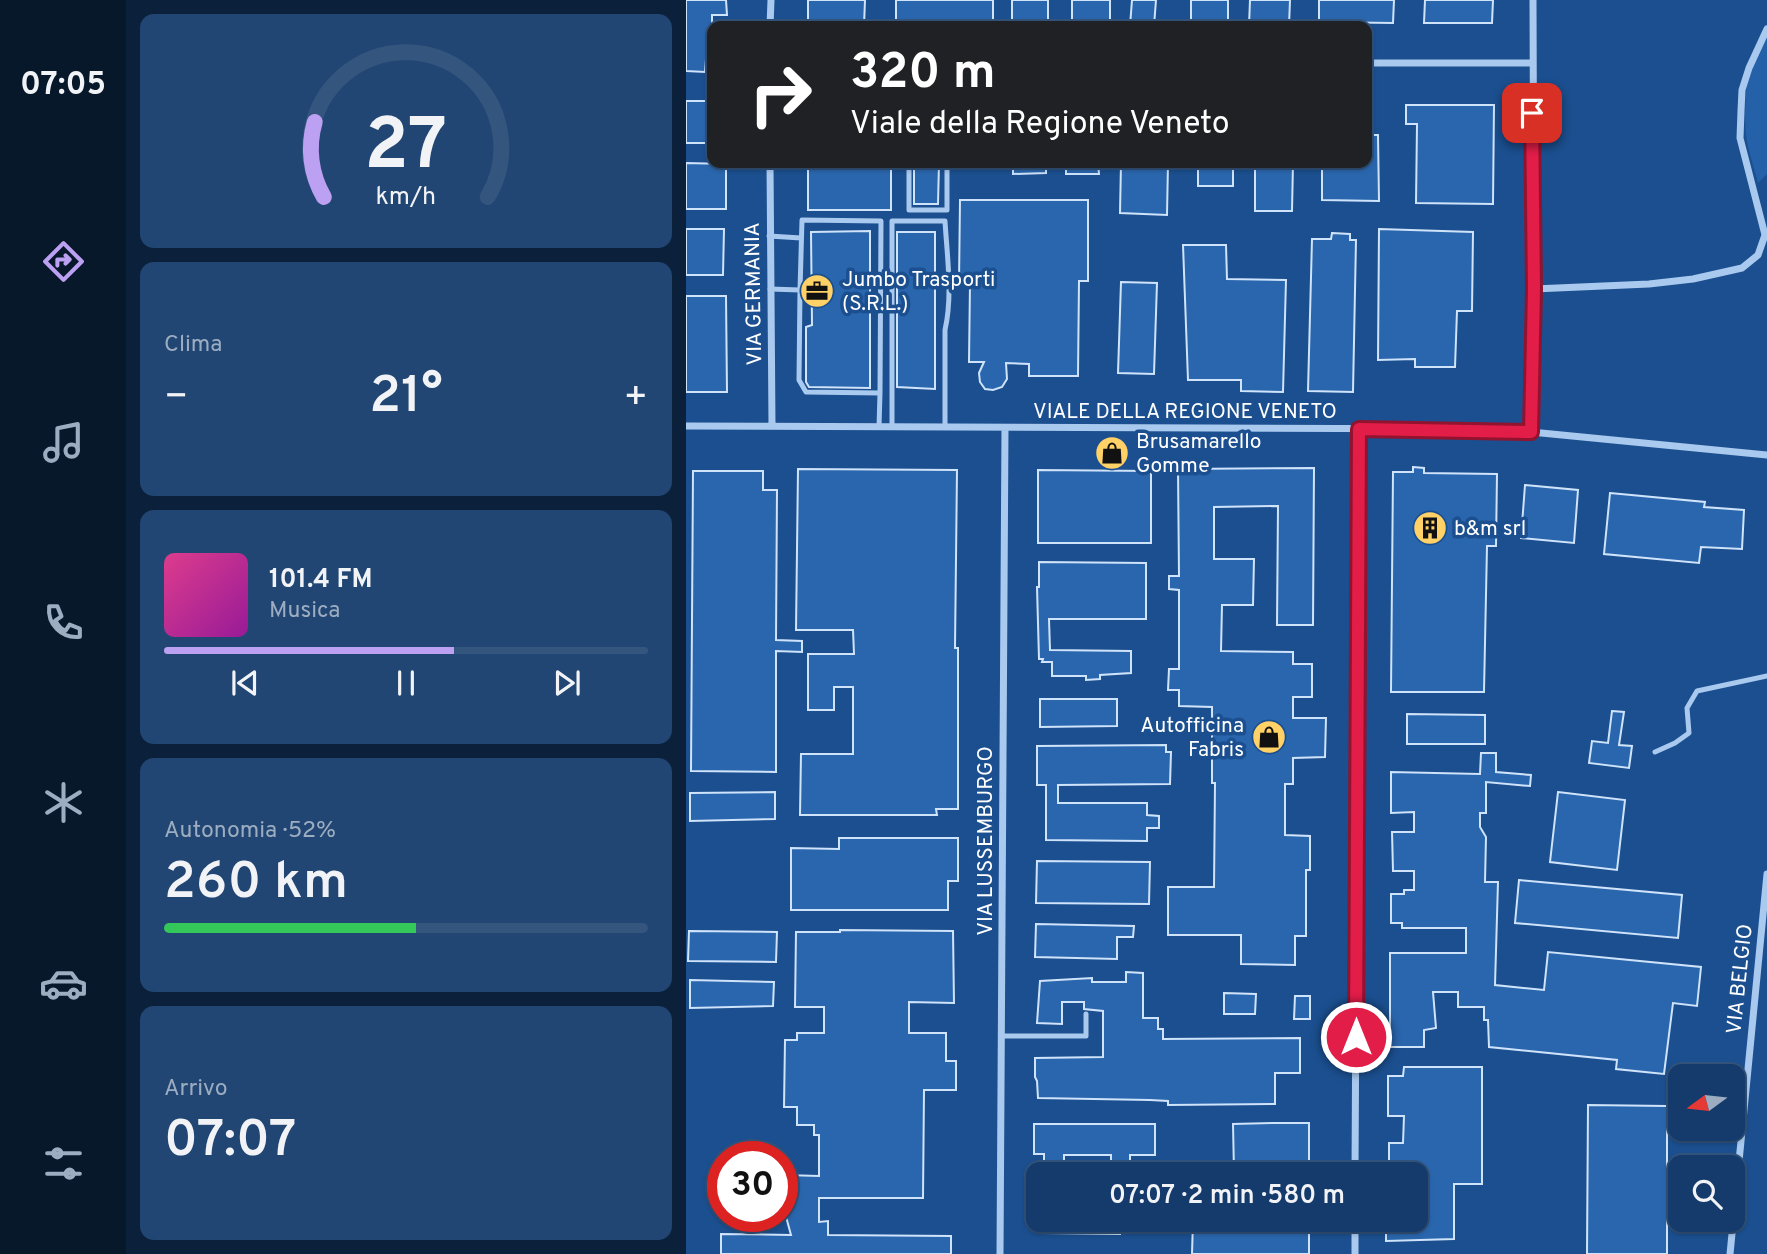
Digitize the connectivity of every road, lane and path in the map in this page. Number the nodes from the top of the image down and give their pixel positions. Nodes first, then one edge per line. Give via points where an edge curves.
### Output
1 (771, 0) edge
2 (1533, 0) edge
3 (770, 21) edge
4 (1767, 29) edge
5 (1372, 62) edge
6 (1532, 63) junction
7 (770, 168) edge
8 (909, 168) edge
9 (947, 168) edge
10 (769, 236) junction
11 (802, 238) junction
12 (770, 289) junction
13 (1534, 289) junction
14 (800, 290) junction
15 (880, 393) junction
16 (772, 425) junction
17 (686, 426) edge
18 (879, 426) junction
19 (892, 426) junction
20 (945, 427) junction
21 (1004, 428) junction
22 (1359, 429) junction
23 (1531, 432) junction
24 (1767, 455) edge
25 (1767, 676) edge
26 (1655, 752) dead end
27 (1767, 874) edge
28 (1086, 1014) dead end
29 (1001, 1036) junction
30 (1355, 1162) edge
31 (1355, 1232) edge
32 (1000, 1254) edge
33 (1354, 1254) edge
34 (1730, 1254) edge

1 - 3 street
2 - 6 street
4 - 13 street via 1742,90 1741,111 1740,138 1765,235 1758,254 1742,268 1693,279
5 - 6 street
6 - 13 street
7 - 10 street, VIA GERMANIA
8 - 9 lane via 909,210 947,210
10 - 11 lane
10 - 12 street, VIA GERMANIA
11 - 14 lane
11 - 15 lane via 802,220 881,220
12 - 14 lane
12 - 16 street, VIA GERMANIA
13 - 23 street
14 - 15 lane via 802,388 806,392
15 - 18 lane
16 - 17 street, VIALE DELLA REGIONE VENETO
16 - 18 street, VIALE DELLA REGIONE VENETO
18 - 19 street, VIALE DELLA REGIONE VENETO
19 - 20 street, VIALE DELLA REGIONE VENETO
19 - 20 lane via 892,221 945,221
20 - 21 street, VIALE DELLA REGIONE VENETO
21 - 22 street, VIALE DELLA REGIONE VENETO
21 - 29 street, VIA LUSSEMBURGO
22 - 23 street, VIALE DELLA REGIONE VENETO
22 - 30 street
23 - 24 street, VIALE DELLA REGIONE VENETO
25 - 26 lane via 1697,691 1686,708 1689,733
27 - 34 street, VIA BELGIO
28 - 29 lane via 1086,1036
29 - 32 street, VIA LUSSEMBURGO
31 - 33 street

